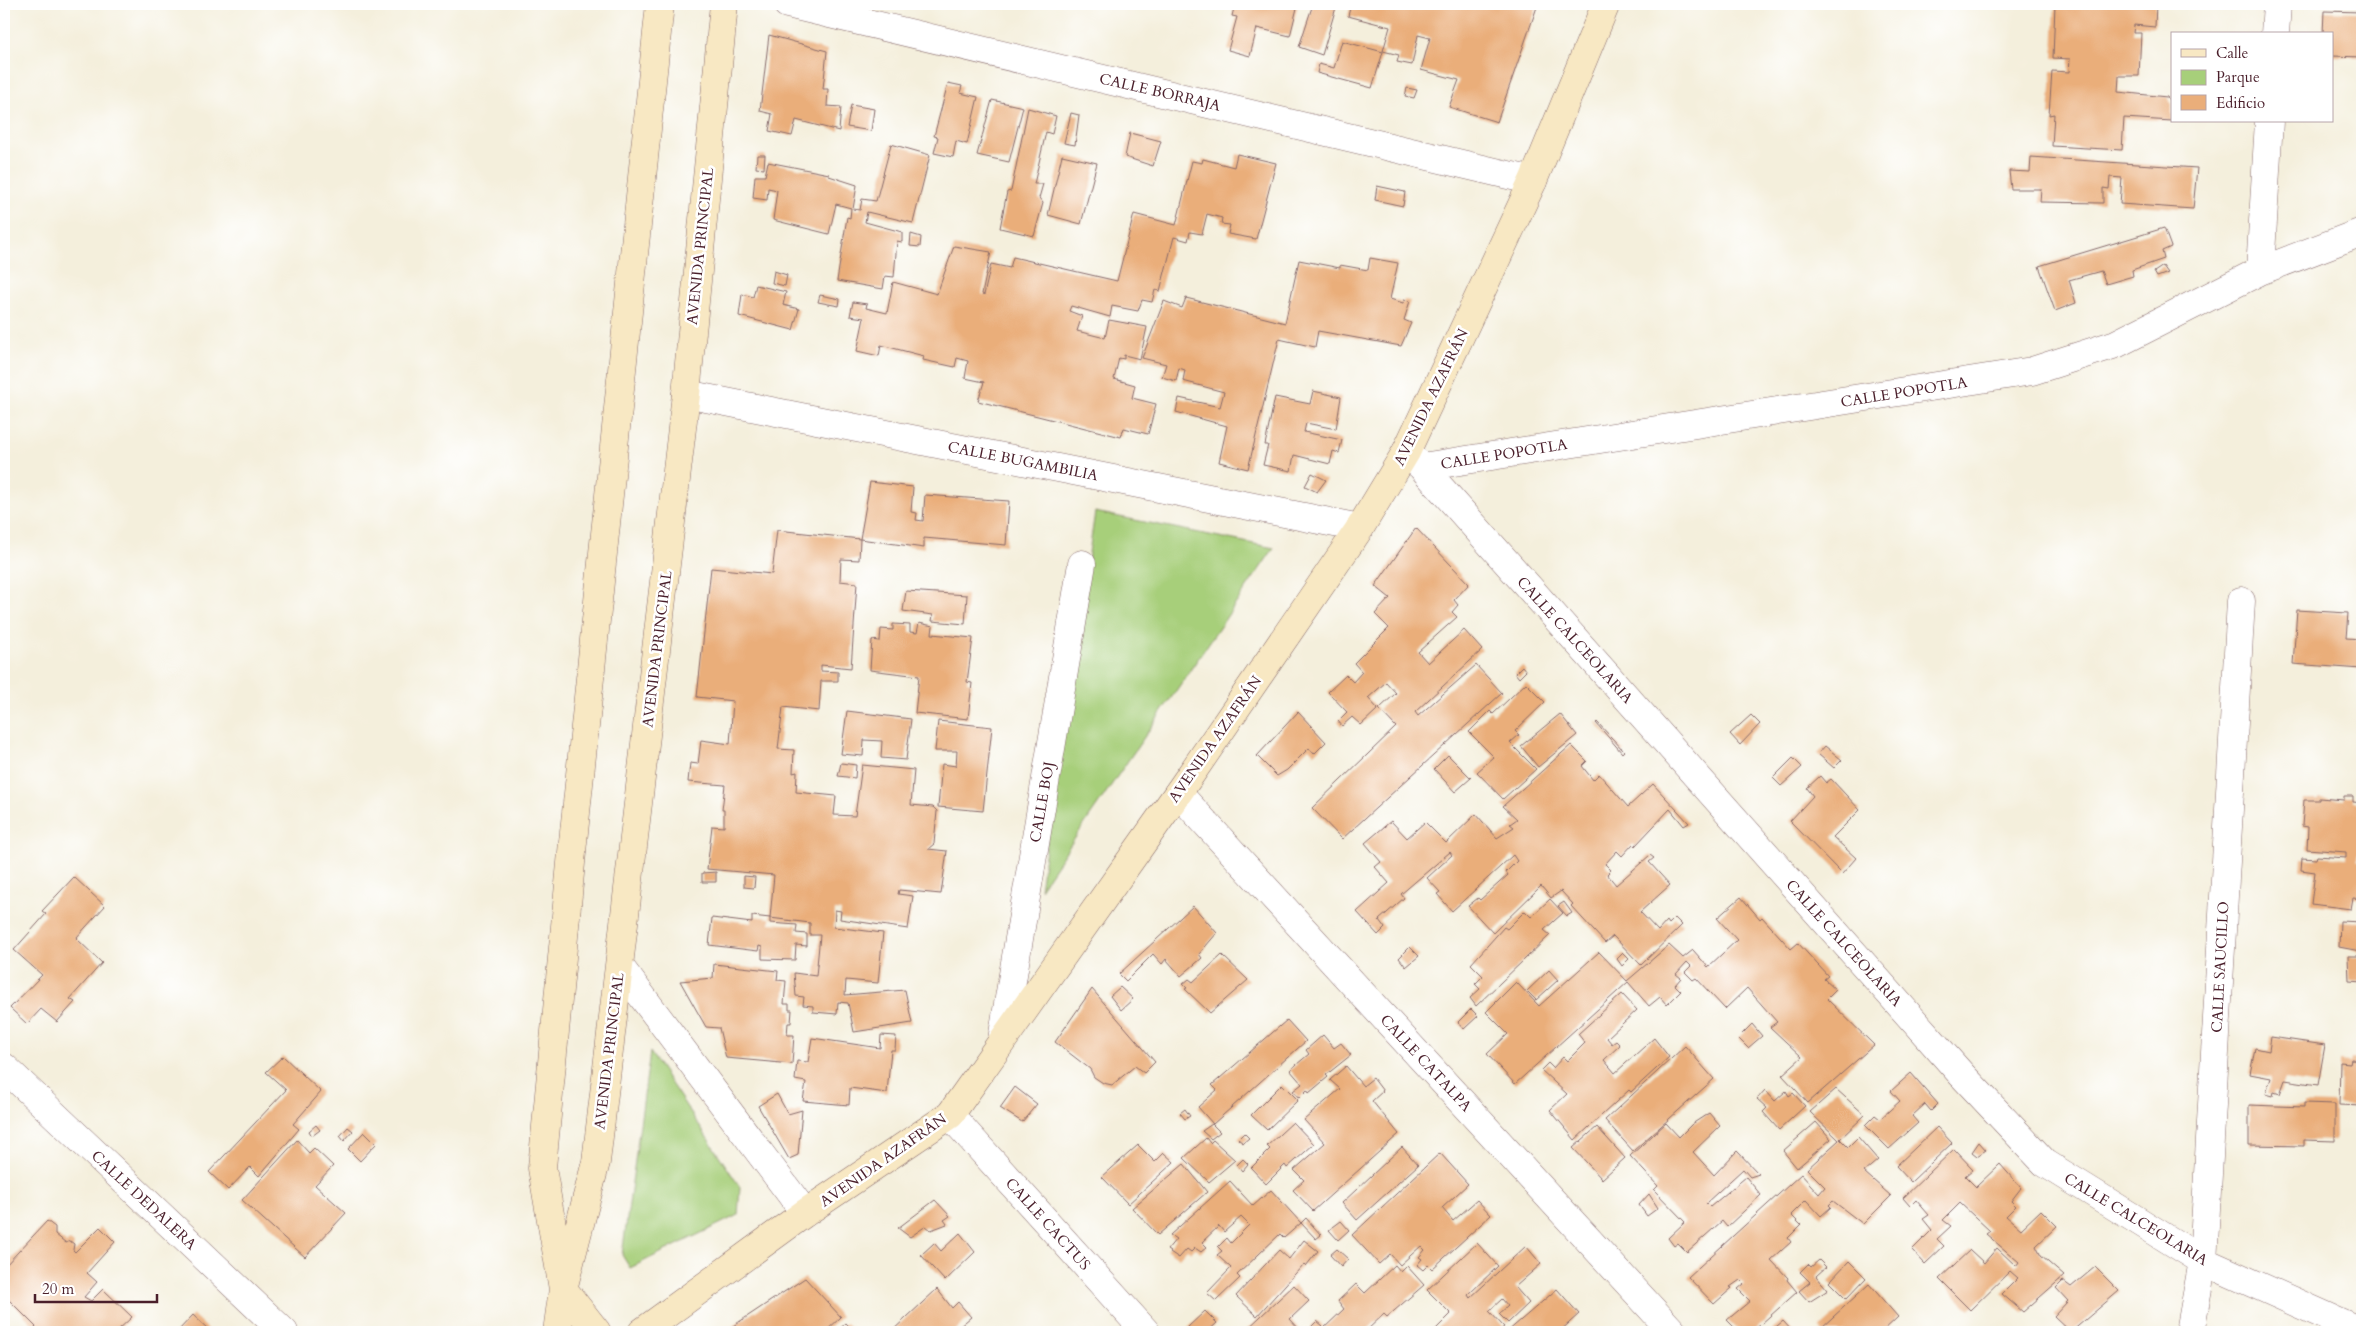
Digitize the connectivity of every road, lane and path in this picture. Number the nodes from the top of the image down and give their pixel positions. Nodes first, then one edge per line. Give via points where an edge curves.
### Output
1 (660, 4) edge
2 (724, 4) edge
3 (787, 4) edge
4 (1606, 4) edge
5 (2276, 4) edge
6 (2275, 32) edge
7 (2269, 122) edge
8 (1534, 181) junction
9 (2362, 232) edge
10 (2260, 271) junction
11 (686, 394) junction
12 (1414, 459) junction
13 (1360, 528) junction
14 (1082, 564) dead end
15 (2241, 600) dead end
16 (1178, 793) junction
17 (620, 967) junction
18 (1002, 1040) junction
19 (4, 1067) edge
20 (950, 1115) junction
21 (805, 1213) junction
22 (2202, 1261) junction
23 (563, 1289) junction
24 (284, 1332) edge
25 (557, 1332) edge
26 (597, 1332) edge
27 (642, 1332) edge
28 (1146, 1332) edge
29 (1674, 1332) edge
30 (2190, 1332) edge
31 (2362, 1332) edge

1 - 23 street, AVENIDA PRINCIPAL via 542,1168
2 - 11 street, AVENIDA PRINCIPAL
3 - 8 street, CALLE BORRAJA
4 - 8 street, AVENIDA AZAFRÁN
5 - 6 street
7 - 10 street
8 - 12 street, AVENIDA AZAFRÁN
9 - 10 street, CALLE POPOTLA
10 - 12 street, CALLE POPOTLA via 2116,344 2032,371
11 - 13 street, CALLE BUGAMBILIA
11 - 17 street, AVENIDA PRINCIPAL
12 - 13 street, AVENIDA AZAFRÁN
12 - 22 street, CALLE CALCEOLARIA via 1962,1076 2045,1163
13 - 16 street, AVENIDA AZAFRÁN
14 - 18 street, CALLE BOJ
15 - 22 street, CALLE SAUCILLO
16 - 18 street, AVENIDA AZAFRÁN
16 - 29 street, CALLE CATALPA
17 - 21 street
17 - 23 street, AVENIDA PRINCIPAL via 596,1162
18 - 20 street, AVENIDA AZAFRÁN
19 - 24 street, CALLE DEDALERA
20 - 21 street, AVENIDA AZAFRÁN
20 - 28 street, CALLE CACTUS
21 - 27 street, AVENIDA AZAFRÁN
22 - 30 street, CALLE SAUCILLO
22 - 31 street, CALLE CALCEOLARIA
23 - 25 street, AVENIDA PRINCIPAL
23 - 26 street

